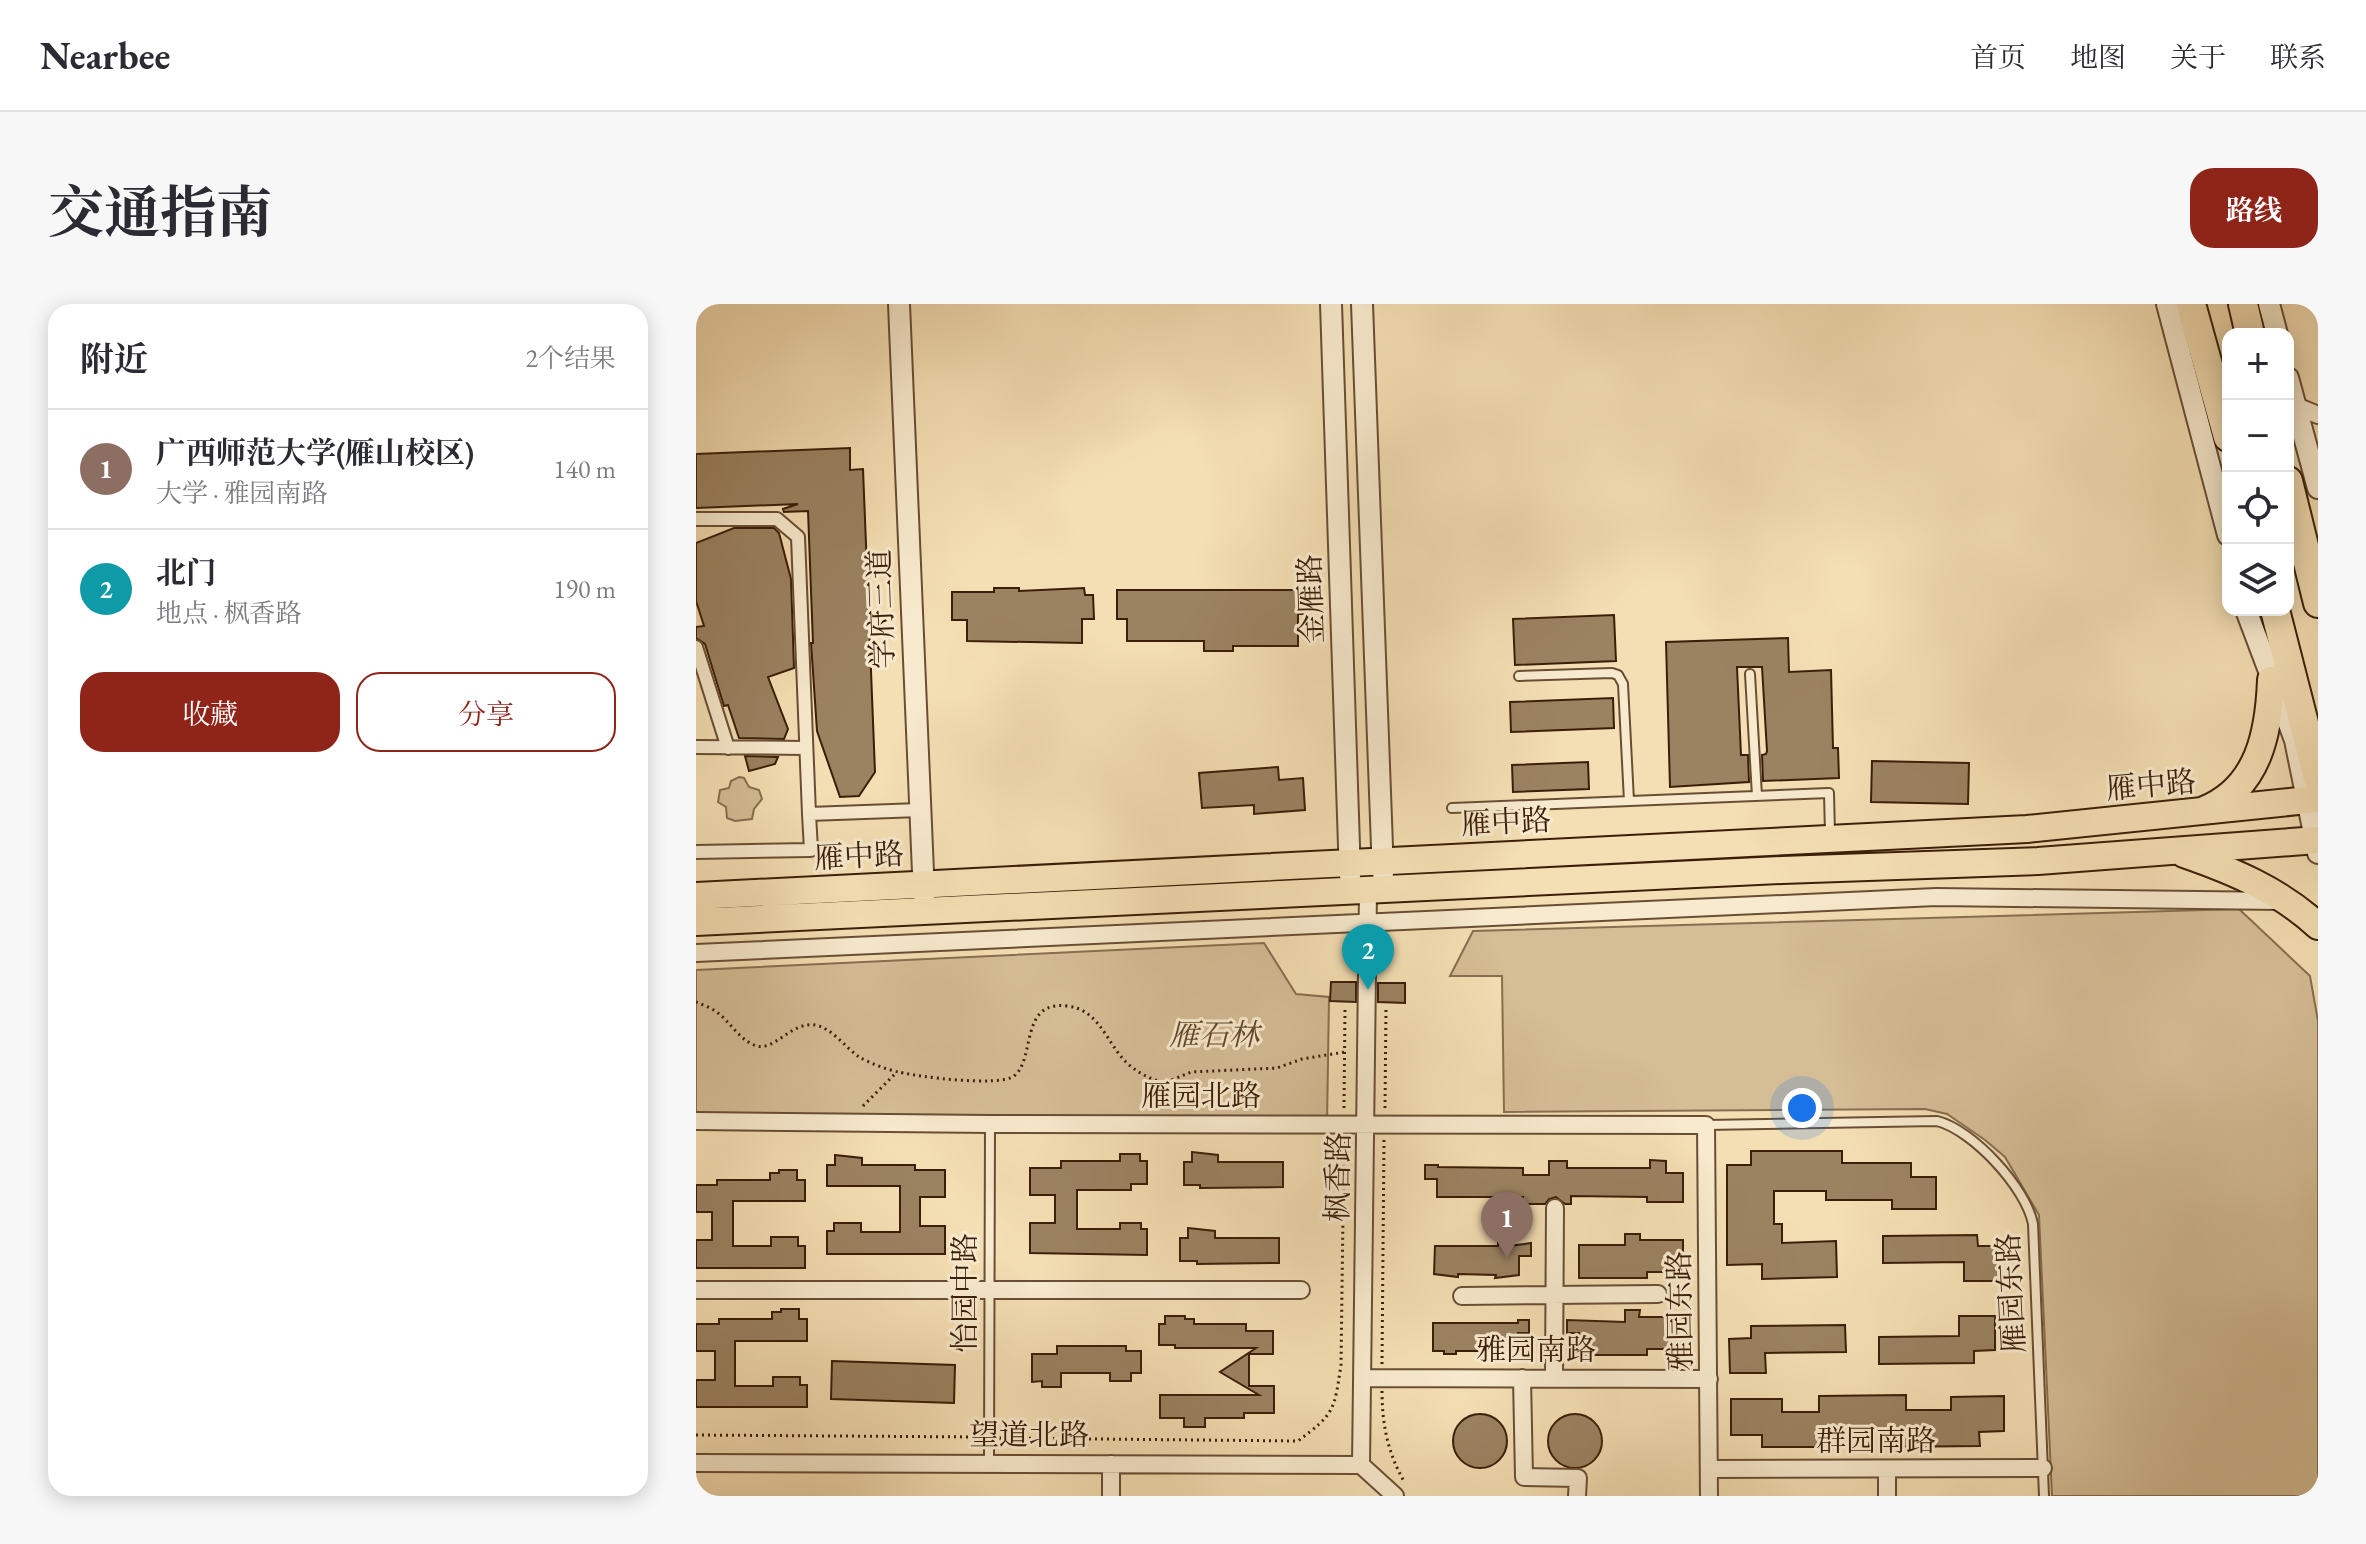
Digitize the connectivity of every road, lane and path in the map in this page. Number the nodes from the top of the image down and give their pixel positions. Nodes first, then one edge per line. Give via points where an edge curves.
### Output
1 (899, 304) edge
2 (1331, 304) edge
3 (1362, 304) edge
4 (2167, 304) edge
5 (2191, 304) edge
6 (2243, 304) edge
7 (2269, 304) edge
8 (2249, 328) edge
9 (2275, 328) edge
10 (2294, 399) edge
11 (2296, 406) junction
12 (2222, 415) edge
13 (2318, 415) edge
14 (2318, 488) edge
15 (2294, 505) edge
16 (2222, 512) edge
17 (696, 519) edge
18 (2318, 603) edge
19 (2248, 616) edge
20 (2276, 616) edge
21 (696, 647) edge
22 (1750, 674) dead end
23 (1519, 676) dead end
24 (2271, 680) junction
25 (696, 747) edge
26 (728, 748) junction
27 (806, 748) junction
28 (2314, 792) edge
29 (1757, 796) junction
30 (1629, 801) junction
31 (1452, 808) dead end
32 (920, 810) junction
33 (809, 814) junction
34 (2194, 814) junction
35 (1831, 839) junction
36 (2317, 844) edge
37 (2173, 850) junction
38 (696, 852) edge
39 (1382, 860) junction
40 (1350, 862) junction
41 (923, 885) junction
42 (1367, 891) junction
43 (696, 896) edge
44 (2289, 901) junction
45 (924, 912) junction
46 (696, 922) edge
47 (1368, 923) junction
48 (2318, 926) edge
49 (696, 953) edge
50 (696, 1002) edge
51 (1386, 1007) dead end
52 (1345, 1008) dead end
53 (1345, 1052) junction
54 (897, 1072) junction
55 (696, 1121) edge
56 (845, 1122) junction
57 (990, 1124) junction
58 (1344, 1125) junction
59 (1367, 1125) junction
60 (1385, 1125) junction
61 (1706, 1125) junction
62 (1555, 1208) dead end
63 (696, 1290) edge
64 (990, 1290) junction
65 (1301, 1290) dead end
66 (1658, 1294) dead end
67 (1554, 1295) junction
68 (1462, 1296) dead end
69 (1363, 1378) junction
70 (1382, 1378) junction
71 (1522, 1378) junction
72 (1554, 1378) junction
73 (1709, 1379) junction
74 (696, 1435) edge
75 (989, 1437) junction
76 (696, 1463) edge
77 (989, 1463) junction
78 (1111, 1464) junction
79 (1361, 1465) junction
80 (2043, 1468) junction
81 (1709, 1469) junction
82 (1887, 1470) junction
83 (1403, 1494) edge
84 (1111, 1496) edge
85 (1577, 1496) edge
86 (1709, 1496) edge
87 (1887, 1496) edge
88 (2044, 1496) edge

1 - 32 street, 学府三道
2 - 40 street, 金雁路
3 - 39 street, 金雁路
4 - 16 street
5 - 12 highway
6 - 8 highway
7 - 9 street
10 - 11 street
11 - 13 street
11 - 14 street
15 - 18 highway
17 - 27 street via 777,519 798,537
19 - 24 street
20 - 28 highway
21 - 26 street
22 - 29 lane
23 - 30 lane via 1618,675 1623,684
24 - 28 street
24 - 34 main road via 2270,717 2255,762 2229,796
25 - 26 street
26 - 27 street
27 - 33 street
28 - 34 main road, 雁中路
28 - 36 street
29 - 30 lane
29 - 35 lane via 1829,793
30 - 31 lane
32 - 33 street
32 - 41 street, 学府三道
33 - 38 street via 811,850
34 - 35 main road, 雁中路
35 - 39 main road, 雁中路
36 - 37 main road, 雁中路
37 - 42 main road, 雁中路 via 2038,861
37 - 44 main road via 2225,868
39 - 40 main road, 雁中路
39 - 42 street, 金雁路
40 - 41 main road, 雁中路
40 - 42 street, 金雁路
41 - 43 main road, 雁中路
41 - 45 street, 学府三道
42 - 45 main road, 雁中路
42 - 47 street, 枫香路
44 - 47 street via 1936,897
44 - 48 main road
45 - 46 main road, 雁中路
47 - 49 street
47 - 59 street, 枫香路
50 - 54 path via 717,1012 755,1046 772,1044 795,1027 816,1025 861,1058
51 - 60 path
52 - 53 path
53 - 54 path via 1277,1068 1191,1072 1164,1083 1145,1077 1120,1056 1101,1025 1084,1011 1066,1006 1046,1009 1030,1028 1025,1061 1004,1080
53 - 58 path
54 - 56 path
55 - 56 street, 雁园北路
56 - 57 street, 雁园北路
57 - 58 street, 雁园北路
57 - 64 lane, 怡园中路
58 - 59 street, 雁园北路
58 - 75 path via 1341,1365 1328,1418 1298,1441
59 - 60 street, 雁园北路
59 - 69 street, 枫香路
60 - 61 street, 雁园北路
60 - 70 path
61 - 73 street, 雅园东路
61 - 80 lane, 雁园东路 via 1937,1121 1956,1129 1992,1160 2032,1219
62 - 67 street
63 - 64 street
64 - 65 street
64 - 75 lane, 怡园中路
66 - 67 street
67 - 68 street
67 - 72 street
69 - 70 street, 雅园南路
69 - 79 street, 枫香路
70 - 71 street, 雅园南路
70 - 83 path via 1382,1418
71 - 72 street, 雅园南路
71 - 85 street via 1524,1477 1578,1478
72 - 73 street, 雅园南路
73 - 81 street, 雅园东路
74 - 75 path
75 - 77 lane, 怡园中路
76 - 77 street, 望道北路
77 - 78 street, 望道北路
78 - 79 street, 望道北路
78 - 84 street
79 - 83 street
80 - 82 street, 群园南路
80 - 88 lane, 雁园东路
81 - 82 street, 群园南路
81 - 86 street, 雅园东路
82 - 87 street

